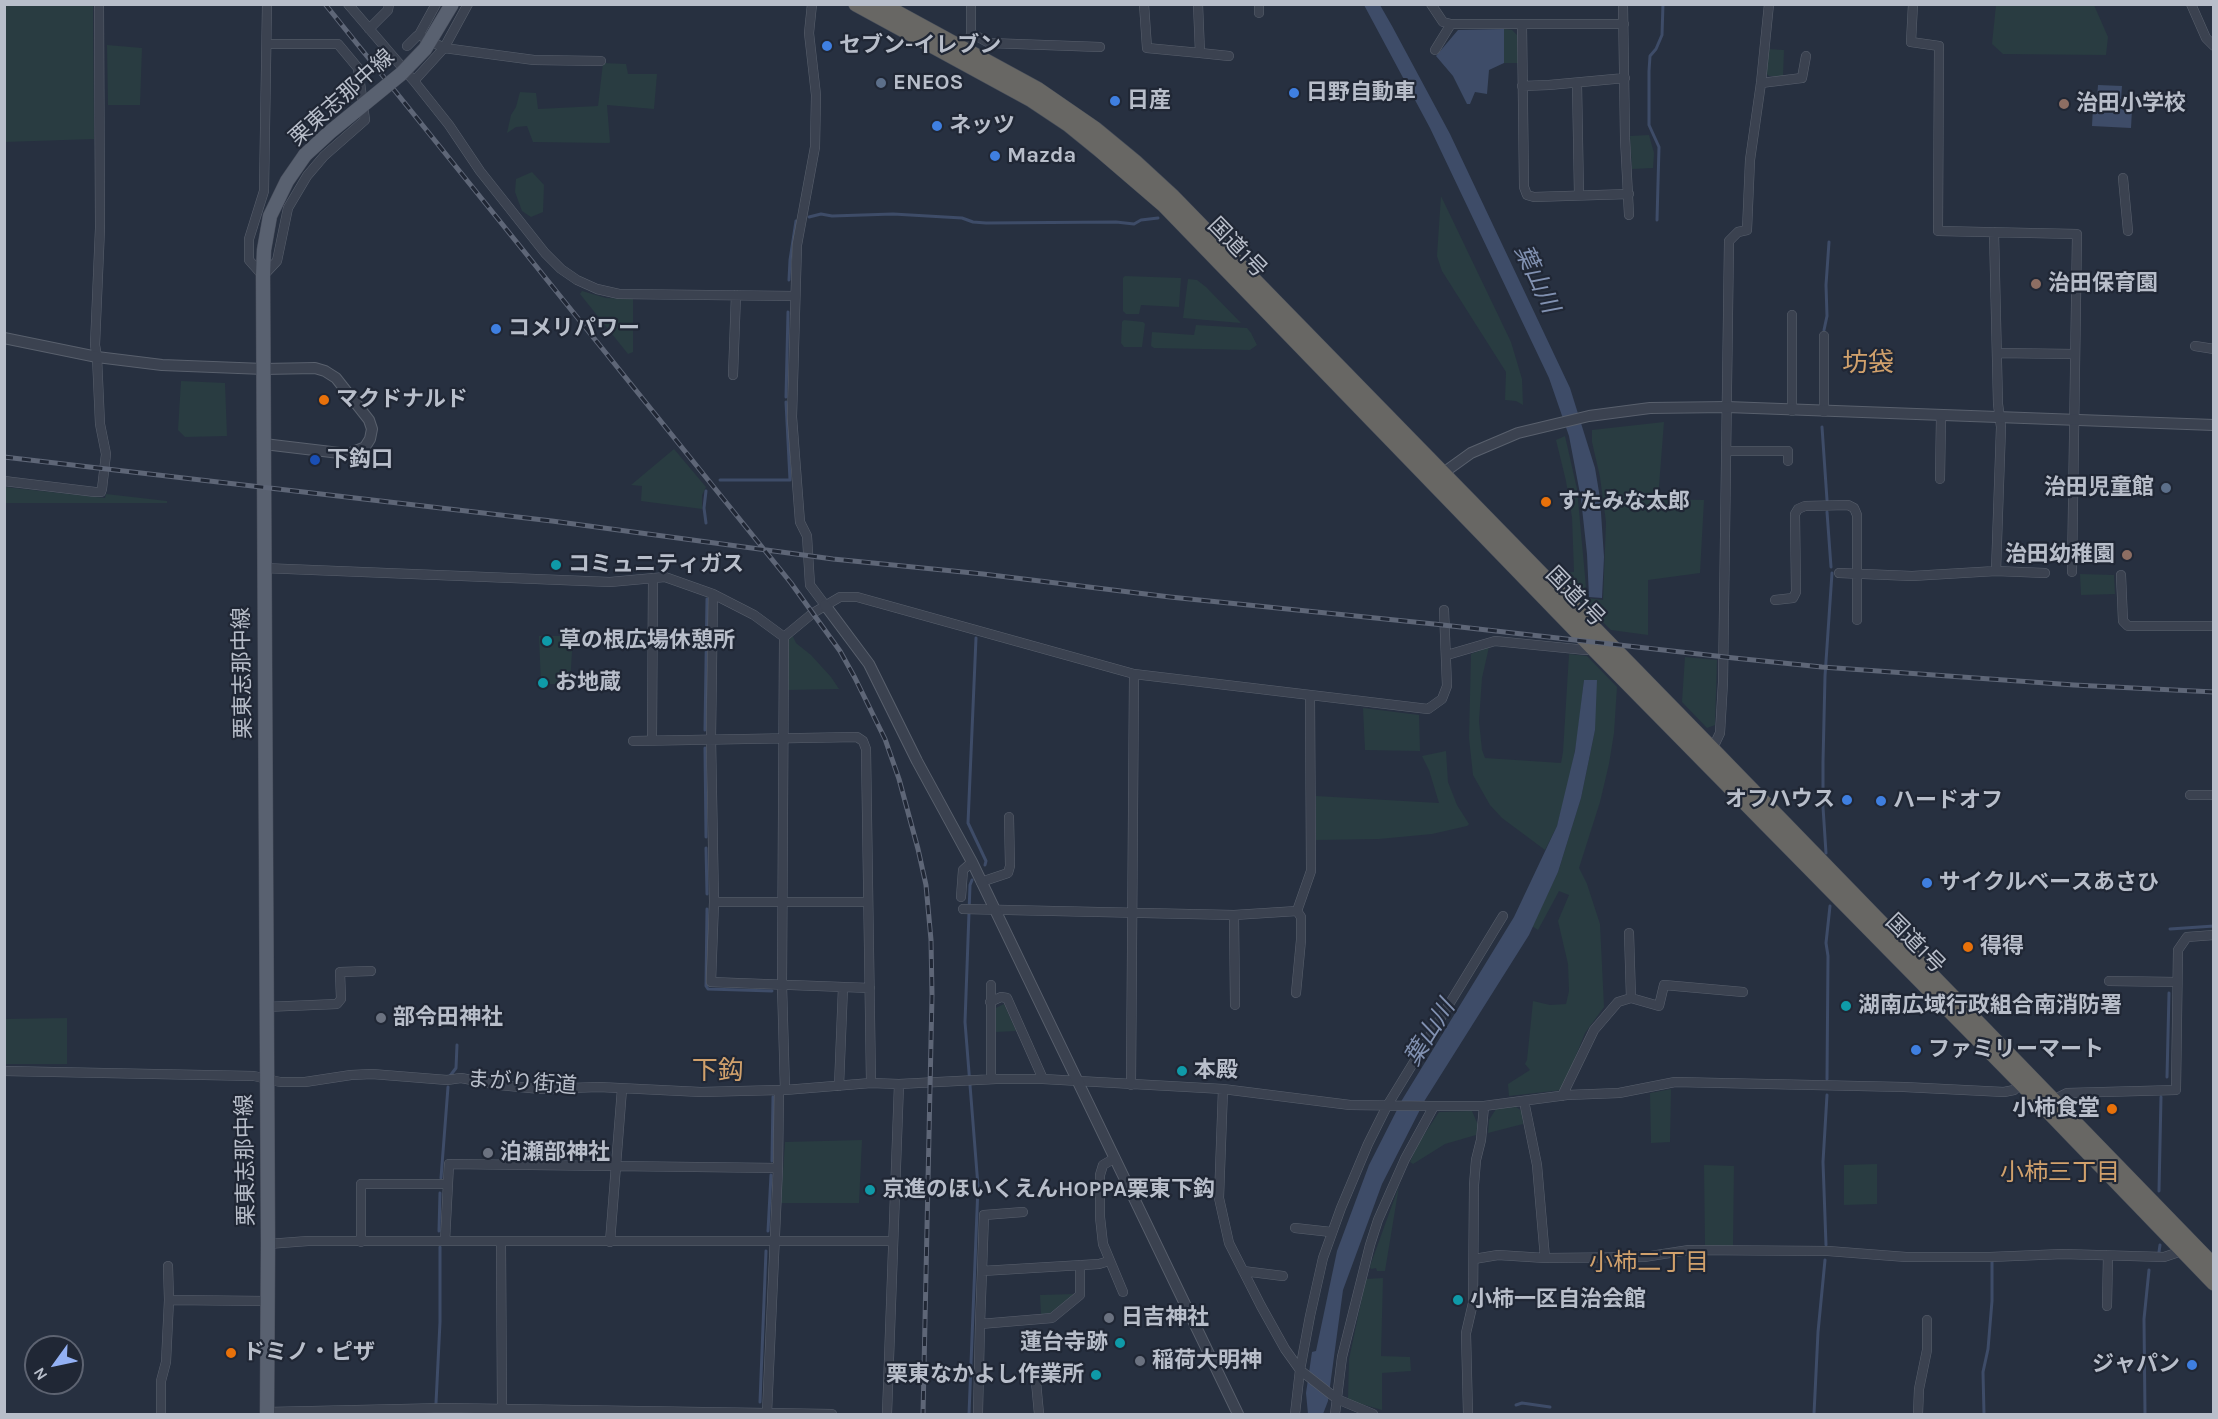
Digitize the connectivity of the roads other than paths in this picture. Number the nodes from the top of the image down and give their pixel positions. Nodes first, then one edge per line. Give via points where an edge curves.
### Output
1 (99, 4) edge
2 (267, 4) edge
3 (348, 4) edge
4 (389, 4) edge
5 (436, 4) edge
6 (452, 4) edge
7 (468, 4) edge
8 (812, 4) edge
9 (856, 4) edge
10 (881, 4) edge
11 (971, 4) edge
12 (1144, 4) edge
13 (1197, 4) edge
14 (1431, 4) edge
15 (1623, 4) edge
16 (1769, 4) edge
17 (1913, 4) edge
18 (2191, 4) edge
19 (1451, 24) junction
20 (1522, 24) junction
21 (1624, 24) junction
22 (369, 29) junction
23 (971, 33) junction
24 (419, 35) junction
25 (267, 44) junction
26 (407, 46) dead end
27 (2214, 46) edge
28 (1100, 47) dead end
29 (444, 48) junction
30 (1435, 50) dead end
31 (1200, 53) junction
32 (1228, 56) dead end
33 (1806, 56) dead end
34 (967, 58) junction
35 (601, 61) dead end
36 (1625, 78) junction
37 (414, 81) junction
38 (1761, 82) junction
39 (1577, 83) junction
40 (1522, 86) junction
41 (2123, 177) dead end
42 (1629, 194) junction
43 (1579, 195) junction
44 (1629, 215) dead end
45 (2128, 231) dead end
46 (1994, 232) junction
47 (263, 276) junction
48 (736, 295) junction
49 (795, 296) junction
50 (1792, 315) dead end
51 (1824, 336) dead end
52 (4, 338) edge
53 (2195, 346) dead end
54 (2214, 349) edge
55 (1997, 353) junction
56 (2075, 354) junction
57 (97, 357) junction
58 (264, 369) junction
59 (733, 375) dead end
60 (1727, 407) junction
61 (1792, 411) junction
62 (1824, 412) junction
63 (1941, 416) junction
64 (2000, 417) junction
65 (2074, 419) junction
66 (2214, 425) edge
67 (264, 444) junction
68 (1726, 451) junction
69 (1788, 461) dead end
70 (1437, 478) junction
71 (1940, 479) dead end
72 (4, 481) edge
73 (263, 568) junction
74 (1996, 571) junction
75 (2072, 572) dead end
76 (1839, 573) dead end
77 (1857, 573) junction
78 (2045, 573) dead end
79 (2121, 575) dead end
80 (653, 578) junction
81 (713, 594) junction
82 (1776, 600) dead end
83 (825, 605) junction
84 (1444, 610) dead end
85 (1857, 620) dead end
86 (2214, 626) edge
87 (784, 637) junction
88 (1592, 647) junction
89 (1447, 655) junction
90 (1134, 674) junction
91 (1310, 695) junction
92 (711, 738) junction
93 (782, 738) junction
94 (652, 739) junction
95 (633, 741) dead end
96 (1708, 755) junction
97 (2190, 795) dead end
98 (2214, 795) edge
99 (1009, 817) dead end
100 (972, 862) junction
101 (981, 882) junction
102 (961, 897) dead end
103 (714, 902) junction
104 (783, 902) junction
105 (868, 902) junction
106 (968, 909) dead end
107 (994, 910) junction
108 (1297, 911) junction
109 (1133, 912) junction
110 (1234, 915) junction
111 (1503, 915) dead end
112 (1629, 933) dead end
113 (2214, 935) edge
114 (371, 971) dead end
115 (2109, 981) dead end
116 (2177, 982) junction
117 (782, 985) junction
118 (991, 985) dead end
119 (843, 987) junction
120 (870, 988) junction
121 (1743, 992) dead end
122 (1296, 993) dead end
123 (1631, 998) junction
124 (990, 1002) junction
125 (1235, 1005) dead end
126 (266, 1007) junction
127 (4, 1071) edge
128 (266, 1079) junction
129 (991, 1079) junction
130 (1043, 1079) junction
131 (1078, 1082) junction
132 (871, 1083) junction
133 (2021, 1083) junction
134 (899, 1084) junction
135 (1131, 1085) junction
136 (839, 1086) junction
137 (622, 1089) junction
138 (1223, 1089) junction
139 (782, 1090) junction
140 (1562, 1096) junction
141 (2053, 1100) junction
142 (1524, 1101) junction
143 (1389, 1106) junction
144 (1431, 1106) junction
145 (1484, 1106) junction
146 (1115, 1158) junction
147 (615, 1167) junction
148 (778, 1168) junction
149 (447, 1184) junction
150 (1023, 1212) dead end
151 (1295, 1228) dead end
152 (1331, 1232) junction
153 (445, 1241) junction
154 (774, 1241) junction
155 (893, 1241) junction
156 (361, 1242) junction
157 (501, 1242) junction
158 (610, 1242) junction
159 (268, 1244) junction
160 (2182, 1251) junction
161 (2108, 1255) junction
162 (1545, 1258) junction
163 (1474, 1259) junction
164 (1109, 1261) junction
165 (1080, 1265) junction
166 (168, 1266) dead end
167 (2214, 1266) edge
168 (982, 1271) junction
169 (1243, 1271) junction
170 (1284, 1276) dead end
171 (2214, 1283) edge
172 (1123, 1292) dead end
173 (169, 1300) junction
174 (267, 1301) junction
175 (2107, 1306) dead end
176 (1926, 1320) dead end
177 (980, 1324) junction
178 (1300, 1370) junction
179 (1035, 1371) dead end
180 (1337, 1399) junction
181 (502, 1409) junction
182 (267, 1413) edge
183 (767, 1413) junction
184 (978, 1413) dead end
185 (161, 1414) edge
186 (832, 1414) edge
187 (887, 1414) edge
188 (1039, 1414) edge
189 (1238, 1414) edge
190 (1295, 1414) edge
191 (1335, 1414) edge
192 (1373, 1414) edge
193 (1468, 1414) edge
194 (1918, 1414) edge

1 - 57 street
2 - 25 street
3 - 22 street
4 - 22 street
5 - 24 street
6 - 47 main road, 栗東志那中線, bridge via 425,49 401,74 305,155 270,216
7 - 29 street
8 - 49 street via 809,33 816,95 815,147 797,245
9 - 34 highway, 国道1号
10 - 34 highway, 国道1号
11 - 23 street
12 - 31 street via 1147,48
13 - 31 street
14 - 19 street via 1443,22
15 - 21 street
16 - 38 street
17 - 46 street via 1911,42 1939,46 1938,231
18 - 27 street via 2206,38
19 - 20 street
19 - 30 street
20 - 21 street
20 - 40 street
21 - 36 street
22 - 37 street
23 - 28 street via 989,43
23 - 34 street
24 - 26 street
24 - 29 street
25 - 47 street via 264,191 249,239 249,260
25 - 47 street via 338,44 358,68 365,120 307,176 288,208 277,261
29 - 35 street via 534,60
29 - 37 street
31 - 32 street
33 - 38 street via 1802,78
34 - 70 highway, 国道1号 via 1037,89 1135,162 1173,197
36 - 39 street
36 - 42 street
37 - 48 street via 545,253 577,280 620,294
38 - 60 street via 1750,160 1747,230 1729,241
39 - 40 street
39 - 43 street
40 - 43 street via 1527,195
41 - 45 street
42 - 43 street
42 - 44 street
46 - 55 street
46 - 56 street via 2077,234
47 - 58 main road, 栗東志那中線
48 - 49 street
48 - 59 street
49 - 83 street via 792,417 799,513 807,536 810,585
50 - 61 street
51 - 62 street
52 - 57 street
53 - 54 street
55 - 56 street
55 - 64 street
56 - 65 street
57 - 58 street via 162,365
57 - 72 street via 106,454 101,492
58 - 67 main road, 栗東志那中線
58 - 67 street via 325,371 336,378 372,429 365,447 348,454
60 - 61 street
60 - 68 street
60 - 70 street via 1650,408 1557,423 1518,433 1470,453
61 - 62 street
62 - 63 street
63 - 64 street
63 - 71 street
64 - 65 street
64 - 74 street
65 - 66 street
65 - 75 street
67 - 73 main road, 栗東志那中線
68 - 69 street via 1788,451
68 - 96 street via 1720,733
70 - 88 highway, 国道1号
70 - 96 highway, 国道1号
73 - 80 street via 613,582
73 - 126 main road, 栗東志那中線
74 - 77 street via 1912,576
74 - 78 street
76 - 77 street
77 - 82 street via 1854,508 1805,506 1795,514 1796,592 1793,598
77 - 85 street
79 - 86 street via 2123,621 2128,626
80 - 81 street via 665,577
80 - 94 street
81 - 87 street via 754,615
81 - 92 street
83 - 87 street
83 - 90 street via 840,597 857,597
83 - 100 street via 869,664
84 - 89 street
87 - 93 street
88 - 89 street via 1586,650 1495,641
88 - 96 highway, 国道1号
89 - 91 street via 1447,686 1442,699 1428,709
90 - 91 street
90 - 109 street
91 - 108 street via 1311,872
92 - 93 street
92 - 94 street
92 - 103 street
93 - 104 street
93 - 105 street via 857,737 863,741
94 - 95 street
96 - 133 highway, 国道1号
96 - 141 highway, 国道1号
97 - 98 street
99 - 101 street via 1008,873
100 - 101 street
100 - 102 street via 963,870
101 - 107 street
103 - 104 street
103 - 117 street via 711,982
104 - 105 street
104 - 117 street
105 - 120 street
106 - 107 street
107 - 109 street
107 - 131 street
108 - 110 street
108 - 122 street via 1301,928
109 - 110 street
109 - 135 street
110 - 125 street
111 - 143 street
112 - 123 street
113 - 116 street via 2187,937 2178,950
114 - 126 street via 340,972 341,999 337,1004
115 - 116 street
116 - 141 street via 2176,1090 2067,1093
117 - 119 street
117 - 139 street
118 - 124 street
119 - 120 street
119 - 136 street
120 - 132 street
121 - 123 street via 1665,985 1659,1006
123 - 140 street via 1618,1002 1594,1030
124 - 129 street
124 - 130 street via 1007,999
126 - 128 main road, 栗東志那中線
127 - 128 street, まがり街道
128 - 137 street, まがり街道 via 305,1082 372,1074 460,1078 540,1089
128 - 159 main road, 栗東志那中線
129 - 130 street, まがり街道
129 - 134 street, まがり街道
130 - 131 street, まがり街道
131 - 135 street, まがり街道
131 - 146 street
132 - 134 street, まがり街道
132 - 136 street, まがり街道
133 - 140 street, まがり街道 via 2004,1092 1675,1082 1619,1093
133 - 160 highway, 国道1号
134 - 155 street
135 - 138 street, まがり街道
136 - 139 street, まがり街道
137 - 139 street, まがり街道
137 - 147 street
138 - 143 street, まがり街道
138 - 169 street via 1220,1198 1229,1243
139 - 148 street
140 - 142 street, まがり街道
141 - 167 highway, 国道1号
142 - 145 street, まがり街道
142 - 162 street via 1537,1165
143 - 144 street, まがり街道
143 - 152 street via 1368,1144
144 - 145 street, まがり街道
144 - 180 street via 1378,1220 1348,1325
145 - 163 street via 1474,1185
146 - 164 street via 1103,1165 1100,1175 1103,1244
146 - 189 street
147 - 148 street
147 - 149 street via 449,1164
147 - 158 street
148 - 154 street
149 - 153 street
149 - 156 street via 361,1184
150 - 168 street via 984,1215
151 - 152 street
152 - 178 street
153 - 156 street
153 - 157 street
154 - 155 street
154 - 158 street
154 - 183 street
155 - 187 street
156 - 159 street
157 - 158 street
157 - 181 street
159 - 174 main road, 栗東志那中線
160 - 161 street via 2164,1257
160 - 171 highway, 国道1号
161 - 162 street via 1906,1257 1828,1251 1689,1250 1644,1257
161 - 175 street
162 - 163 street via 1498,1255
163 - 193 street via 1473,1303 1465,1354
164 - 165 street
164 - 172 street
165 - 168 street
165 - 177 street via 1080,1294 1052,1318
166 - 173 street
168 - 177 street
169 - 170 street
169 - 178 street
173 - 174 street
173 - 185 street
174 - 182 main road, 栗東志那中線
176 - 194 street via 1927,1350
177 - 184 street
178 - 180 street
178 - 190 street
179 - 188 street
180 - 191 street
180 - 192 street
181 - 182 street
181 - 183 street
183 - 186 street

